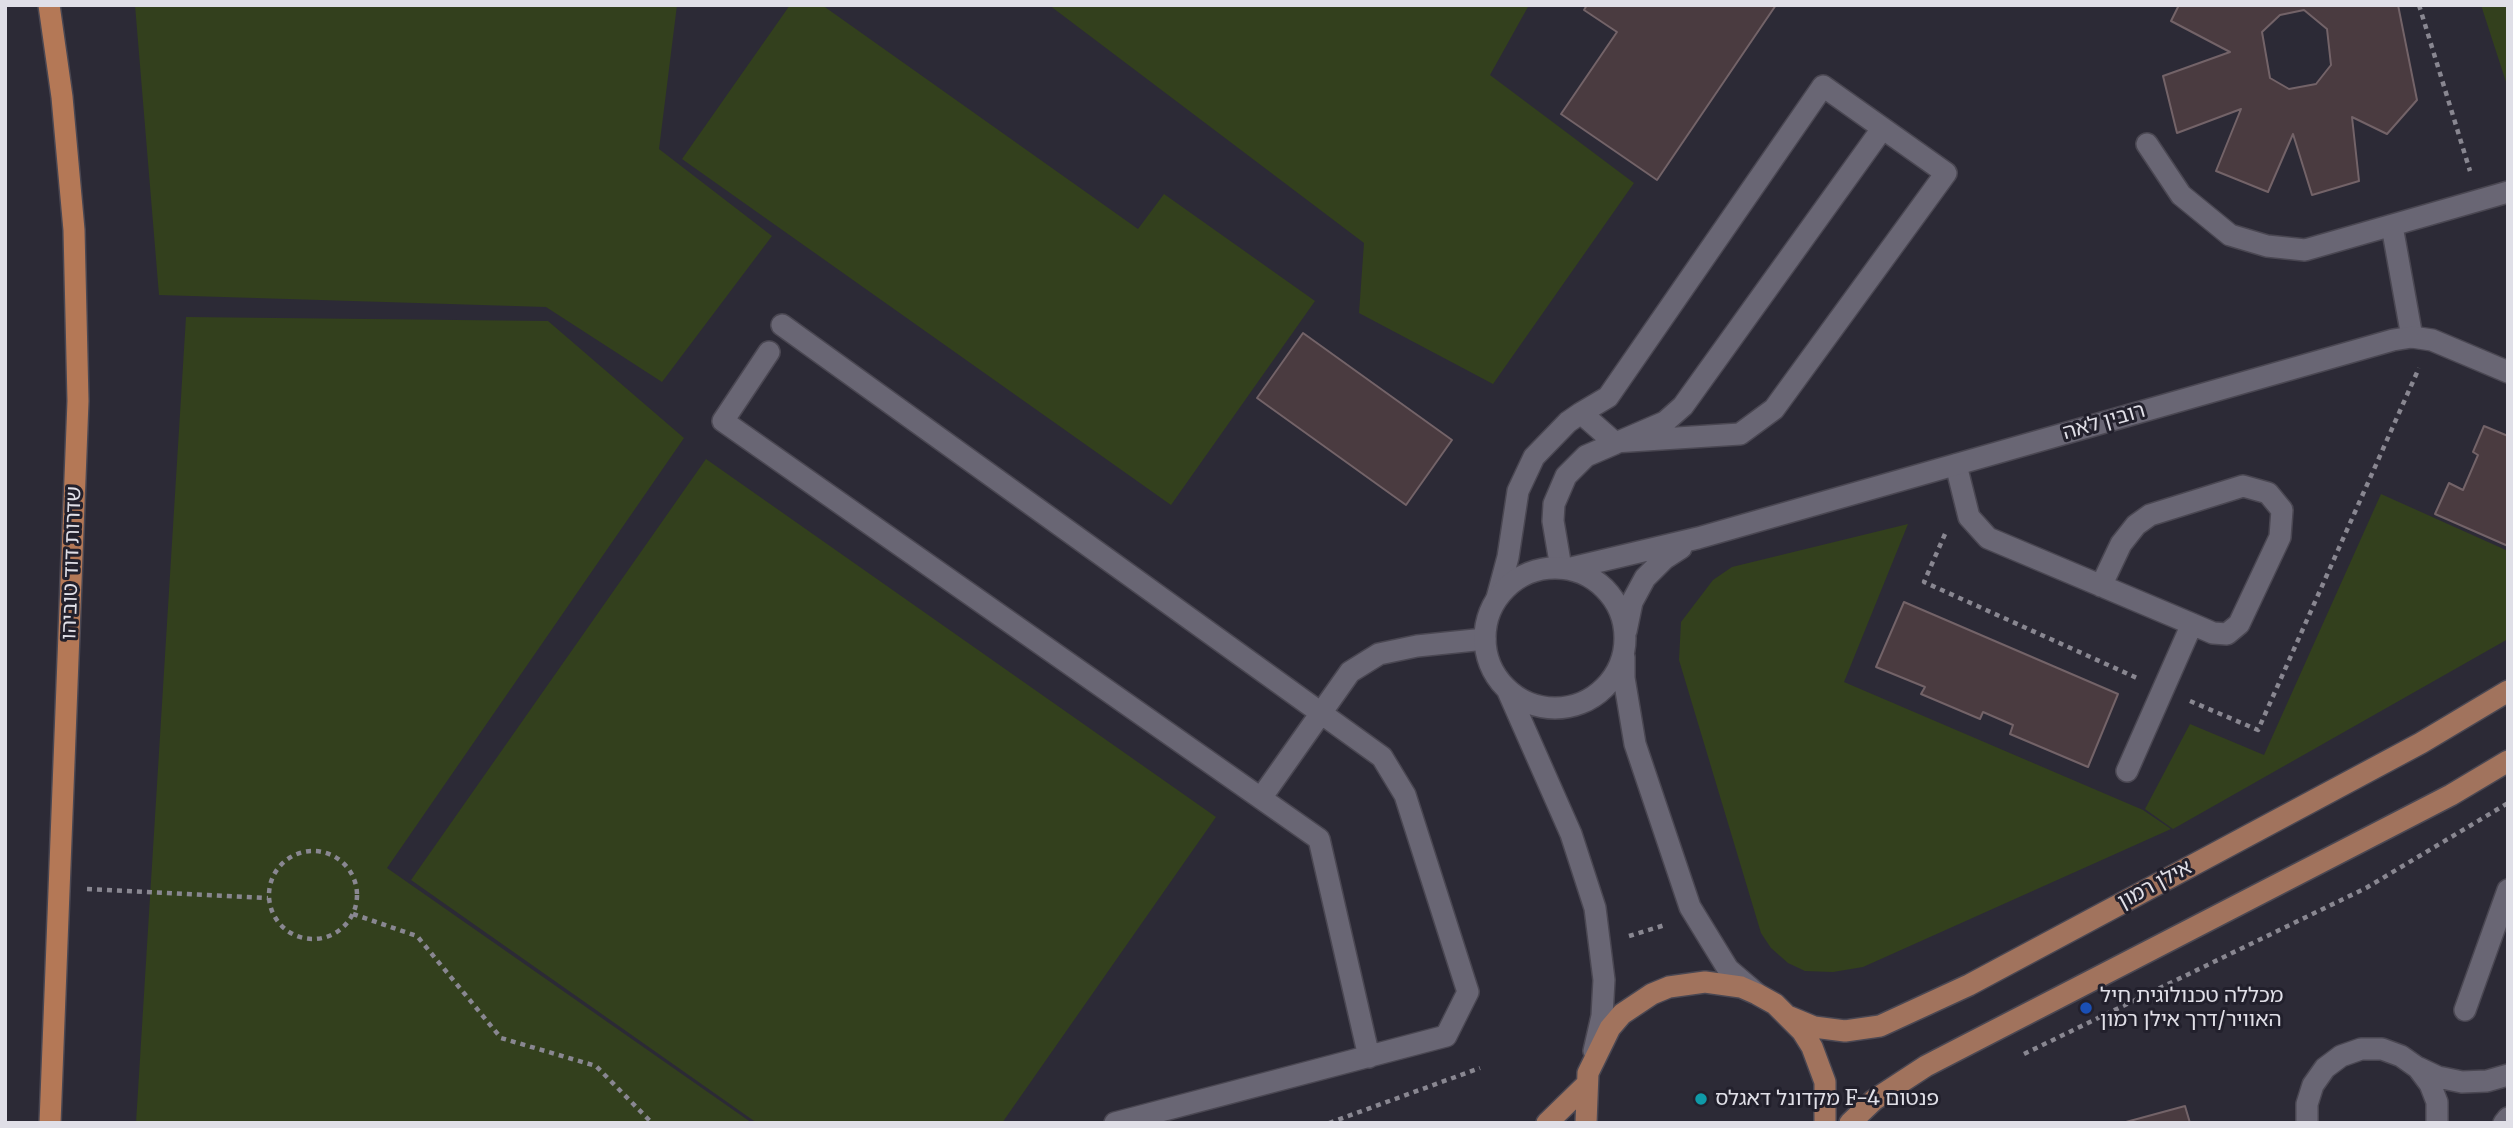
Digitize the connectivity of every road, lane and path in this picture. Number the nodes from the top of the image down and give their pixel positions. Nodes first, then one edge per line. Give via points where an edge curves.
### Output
1 (49, 5) edge
2 (2419, 5) edge
3 (1882, 129) junction
4 (2147, 144) dead end
5 (2508, 192) edge
6 (2479, 202) junction
7 (2392, 226) junction
8 (782, 324) dead end
9 (2422, 338) junction
10 (769, 352) dead end
11 (2508, 372) edge
12 (1581, 413) junction
13 (1614, 442) junction
14 (1955, 465) junction
15 (1962, 495) junction
16 (1698, 538) junction
17 (1564, 568) junction
18 (2101, 586) junction
19 (1497, 598) junction
20 (2192, 624) junction
21 (1485, 639) junction
22 (1625, 642) junction
23 (1506, 687) junction
24 (2163, 690) junction
25 (2508, 691) edge
26 (1321, 713) junction
27 (2508, 761) edge
28 (2127, 771) dead end
29 (1261, 798) junction
30 (2508, 803) edge
31 (59, 888) junction
32 (2508, 890) edge
33 (268, 898) junction
34 (353, 914) junction
35 (1695, 916) junction
36 (1602, 944) junction
37 (1758, 994) junction
38 (2465, 1010) dead end
39 (1790, 1017) junction
40 (1368, 1056) junction
41 (1592, 1059) junction
42 (2014, 1059) dead end
43 (1480, 1068) dead end
44 (2418, 1068) junction
45 (2508, 1075) edge
46 (1585, 1086) junction
47 (2508, 1118) edge
48 (50, 1123) edge
49 (652, 1123) edge
50 (1115, 1123) edge
51 (1329, 1123) edge
52 (1546, 1123) edge
53 (1586, 1123) edge
54 (1825, 1123) edge
55 (1850, 1123) edge
56 (2307, 1123) edge
57 (2437, 1123) edge
58 (2504, 1123) edge

1 - 31 highway, שדרות דוד טוביהו via 74,230 78,401
2 - 6 path
3 - 12 street via 1823,86 1608,397
3 - 13 street via 1683,406 1665,422
3 - 13 street via 1946,173 1774,409 1740,434
4 - 7 street via 2181,194 2230,235 2267,246 2305,250
5 - 6 street
6 - 7 street
7 - 9 street
8 - 26 street
9 - 11 street
9 - 14 street, רובין לאה
9 - 24 path via 2258,730
10 - 29 street via 723,421
12 - 13 street
12 - 19 street via 1544,443 1525,472
13 - 17 street via 1575,465 1559,488 1553,521
14 - 15 street
14 - 16 street, רובין לאה
15 - 18 street via 1969,517 1988,538
15 - 24 path via 1924,582
16 - 17 street, רובין לאה
16 - 22 street, רובין לאה via 1664,559 1645,578 1630,608
17 - 19 street via 1542,568 1522,576
17 - 22 street via 1585,574 1611,596 1622,615
18 - 20 street
18 - 20 street via 2121,544 2150,515 2243,486 2268,493 2283,510 2280,537 2239,624 2227,634
19 - 21 street
20 - 24 street
21 - 23 street via 1493,670
21 - 26 street via 1379,654 1350,672
22 - 23 street via 1612,678 1597,694 1578,704 1546,707
22 - 35 street via 1624,678 1635,744
23 - 36 street via 1571,834
24 - 28 street
25 - 39 main road, אילן רמון via 2421,743 1969,985 1880,1026 1844,1031 1814,1027
26 - 29 street
26 - 40 street via 1382,757 1405,795 1468,992 1447,1036
27 - 55 main road via 2451,795 1926,1066 1874,1100
29 - 40 street via 1319,839
30 - 42 path via 2366,888
31 - 33 path
31 - 48 highway, שדרות דוד טוביהו
32 - 38 street
33 - 34 path via 282,927 307,939 333,934
33 - 34 path via 280,864 299,853 318,850 338,859 352,874 357,894
34 - 49 path via 417,936 501,1038 596,1066
35 - 36 path
35 - 37 street via 1728,969
36 - 41 street via 1602,1016
37 - 39 main road
37 - 41 main road via 1705,982 1669,987 1616,1021
39 - 54 main road via 1819,1064 1827,1101
40 - 50 street
41 - 46 main road
43 - 51 path
44 - 45 street via 2462,1082
44 - 56 street via 2382,1049 2361,1049 2341,1056 2313,1085
44 - 57 street via 2437,1102
46 - 52 main road
46 - 53 main road
47 - 58 street

